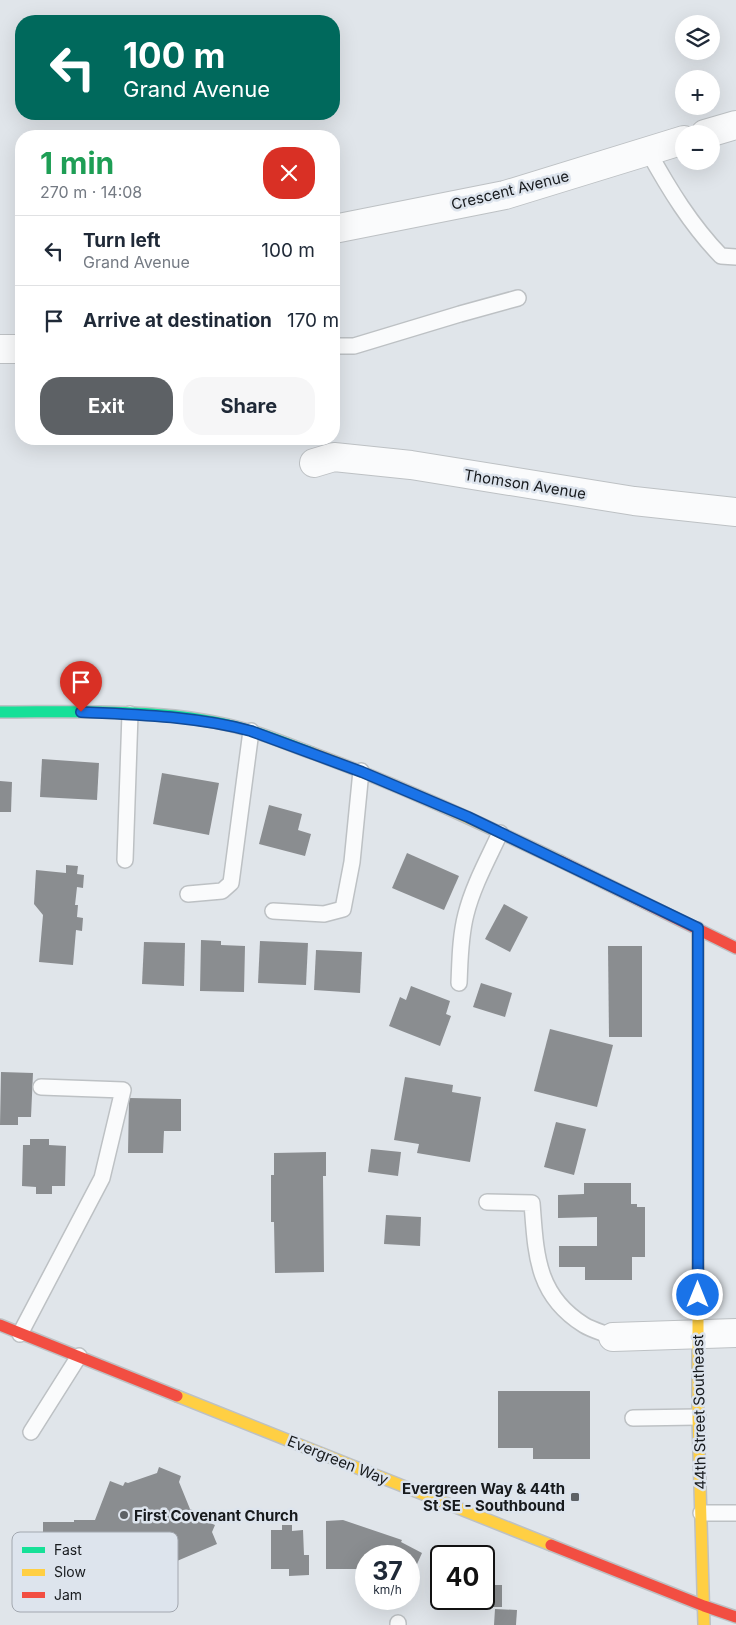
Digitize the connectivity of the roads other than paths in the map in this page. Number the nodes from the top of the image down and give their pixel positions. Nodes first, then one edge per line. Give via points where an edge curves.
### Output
1 (736, 124) edge
2 (720, 129) edge
3 (675, 143) edge
4 (648, 151) junction
5 (340, 228) edge
6 (736, 256) edge
7 (518, 298) dead end
8 (340, 346) edge
9 (0, 349) edge
10 (15, 349) edge
11 (314, 464) dead end
12 (736, 512) edge
13 (0, 712) edge
14 (130, 714) junction
15 (251, 731) junction
16 (362, 772) junction
17 (500, 833) junction
18 (125, 860) dead end
19 (188, 894) dead end
20 (273, 911) dead end
21 (698, 928) junction
22 (736, 948) edge
23 (459, 983) dead end
24 (41, 1087) dead end
25 (487, 1202) dead end
26 (0, 1326) edge
27 (736, 1333) edge
28 (20, 1334) junction
29 (698, 1334) junction
30 (613, 1336) joint
31 (79, 1356) junction
32 (698, 1416) junction
33 (633, 1418) dead end
34 (31, 1432) dead end
35 (736, 1512) edge
36 (701, 1513) junction
37 (704, 1606) junction
38 (736, 1617) edge
39 (704, 1625) edge

1 - 2 street
3 - 4 street, Crescent Avenue
4 - 5 street, Crescent Avenue via 505,194
4 - 6 lane via 667,186 702,237 721,256
7 - 8 lane via 354,346
9 - 10 street
11 - 12 street, Thomson Avenue via 334,457 411,465 634,501
13 - 14 street
14 - 15 street via 183,718
14 - 18 lane
15 - 16 street
15 - 19 lane via 231,883 222,891
16 - 17 street
16 - 20 lane via 343,909 324,914
17 - 21 street
17 - 23 lane via 466,915
21 - 22 street
21 - 29 street, 44th Street Southeast
24 - 28 lane via 123,1090 102,1178
25 - 30 lane via 532,1203 536,1254 545,1283 562,1308 585,1326
26 - 28 street, Evergreen Way
27 - 29 street
28 - 31 street, Evergreen Way
29 - 30 street
29 - 32 street, 44th Street Southeast
31 - 34 lane
31 - 37 street, Evergreen Way
32 - 33 lane
32 - 36 street, 44th Street Southeast
35 - 36 lane
36 - 37 street, 44th Street Southeast
37 - 38 street, Evergreen Way
37 - 39 street, 44th Street Southeast

